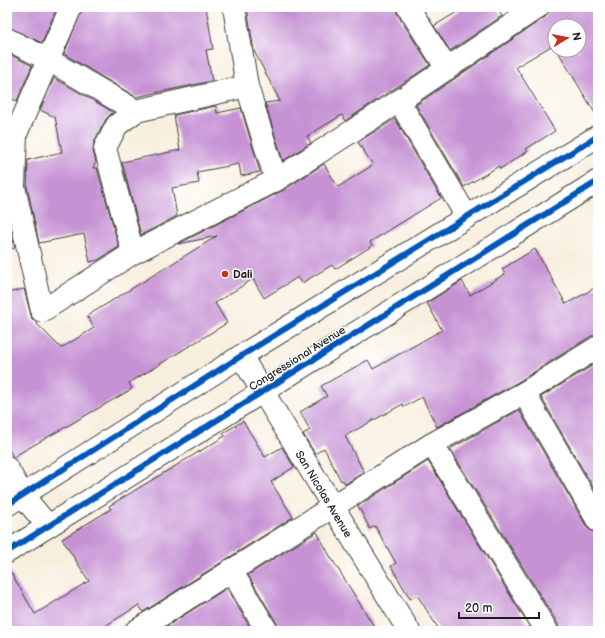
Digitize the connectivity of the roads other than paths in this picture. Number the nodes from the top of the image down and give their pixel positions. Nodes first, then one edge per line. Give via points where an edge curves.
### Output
1 (70, 7) edge
2 (234, 7) edge
3 (408, 7) edge
4 (531, 9) edge
5 (7, 39) edge
6 (47, 59) junction
7 (447, 69) junction
8 (247, 86) junction
9 (399, 101) junction
10 (136, 111) junction
11 (598, 136) edge
12 (276, 180) junction
13 (598, 181) edge
14 (467, 217) junction
15 (133, 253) junction
16 (598, 347) edge
17 (241, 356) junction
18 (262, 392) junction
19 (524, 393) junction
20 (432, 444) junction
21 (7, 468) edge
22 (15, 500) edge
23 (332, 507) junction
24 (598, 521) edge
25 (48, 526) junction
26 (7, 552) edge
27 (231, 570) junction
28 (141, 630) edge
29 (268, 631) edge
30 (408, 631) edge
31 (547, 631) edge

1 - 6 street
2 - 8 street
3 - 7 street
4 - 7 street
5 - 6 street
6 - 10 street
6 - 15 street via 16,134 14,187 42,311
7 - 9 street
8 - 10 street
8 - 12 street
9 - 12 street
9 - 14 street
10 - 15 street via 117,125 105,148
11 - 14 street
12 - 15 street
13 - 18 street, Congressional Avenue
14 - 17 street
16 - 19 street
17 - 18 street, San Nicolas Avenue
17 - 22 street
18 - 23 street, San Nicolas Avenue
18 - 25 street, Congressional Avenue
19 - 20 street
19 - 24 street
20 - 23 street
20 - 31 street
21 - 22 street
22 - 25 street
23 - 27 street
23 - 30 street, San Nicolas Avenue
25 - 26 street, Congressional Avenue
27 - 28 street
27 - 29 street

